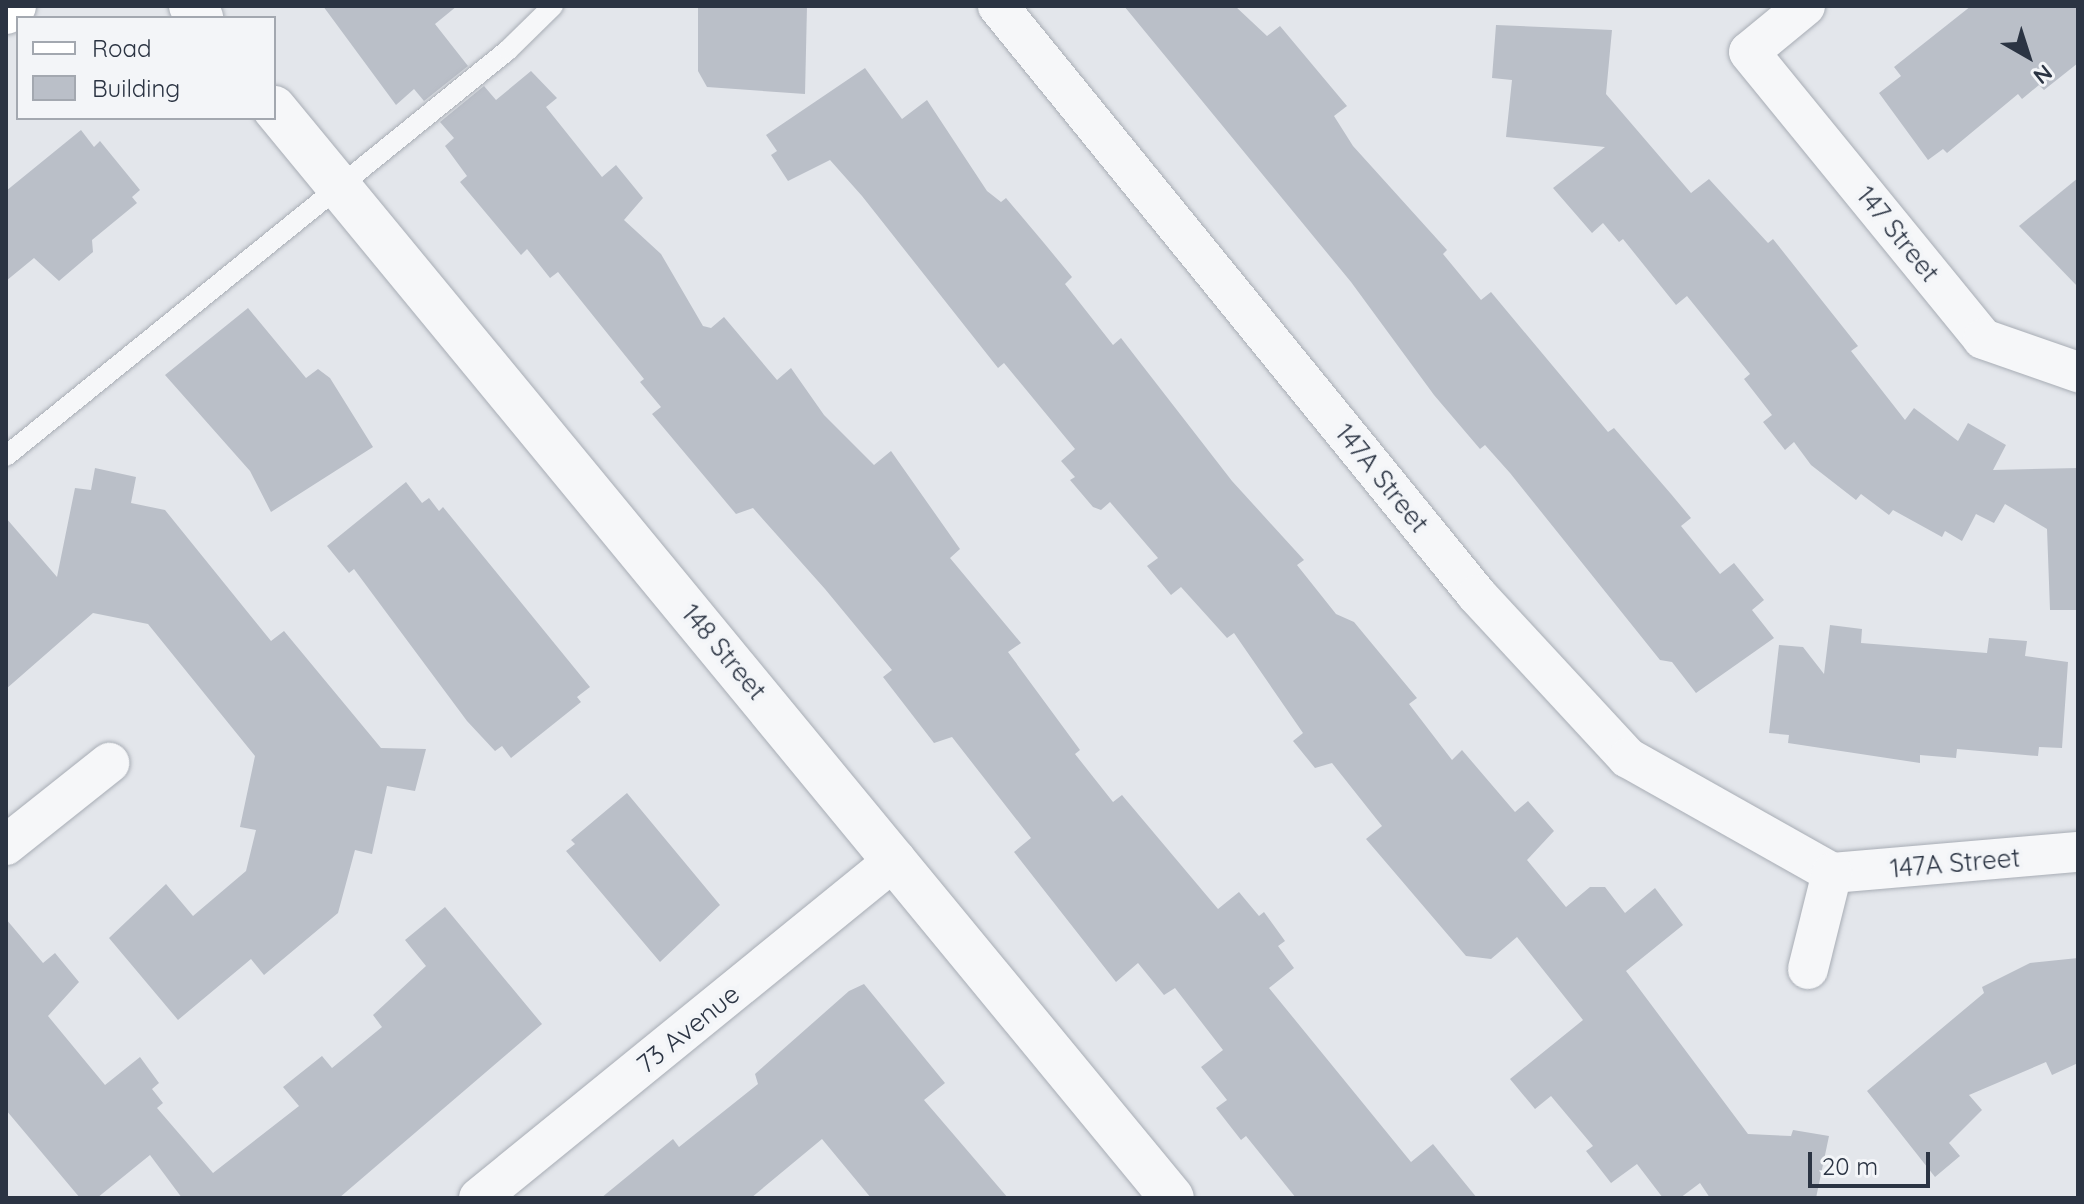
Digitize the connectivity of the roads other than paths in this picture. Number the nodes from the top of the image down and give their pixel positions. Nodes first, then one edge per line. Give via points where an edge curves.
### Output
1 (14, 6) edge
2 (553, 6) edge
3 (998, 6) edge
4 (1805, 6) edge
5 (6, 12) edge
6 (276, 110) edge
7 (340, 188) junction
8 (2078, 372) edge
9 (6, 456) edge
10 (109, 763) dead end
11 (6, 845) edge
12 (2078, 852) edge
13 (896, 859) junction
14 (1832, 873) junction
15 (1808, 969) dead end
16 (479, 1198) edge
17 (1172, 1198) edge

1 - 5 main road
2 - 7 lane
3 - 14 street, 147A Street via 1477,595 1628,758
4 - 8 street, 147 Street via 1749,52 1983,339
6 - 7 street, 148 Street
7 - 9 lane
7 - 13 street, 148 Street
10 - 11 street
12 - 14 street, 147A Street
13 - 16 street, 73 Avenue
13 - 17 street, 148 Street
14 - 15 street

